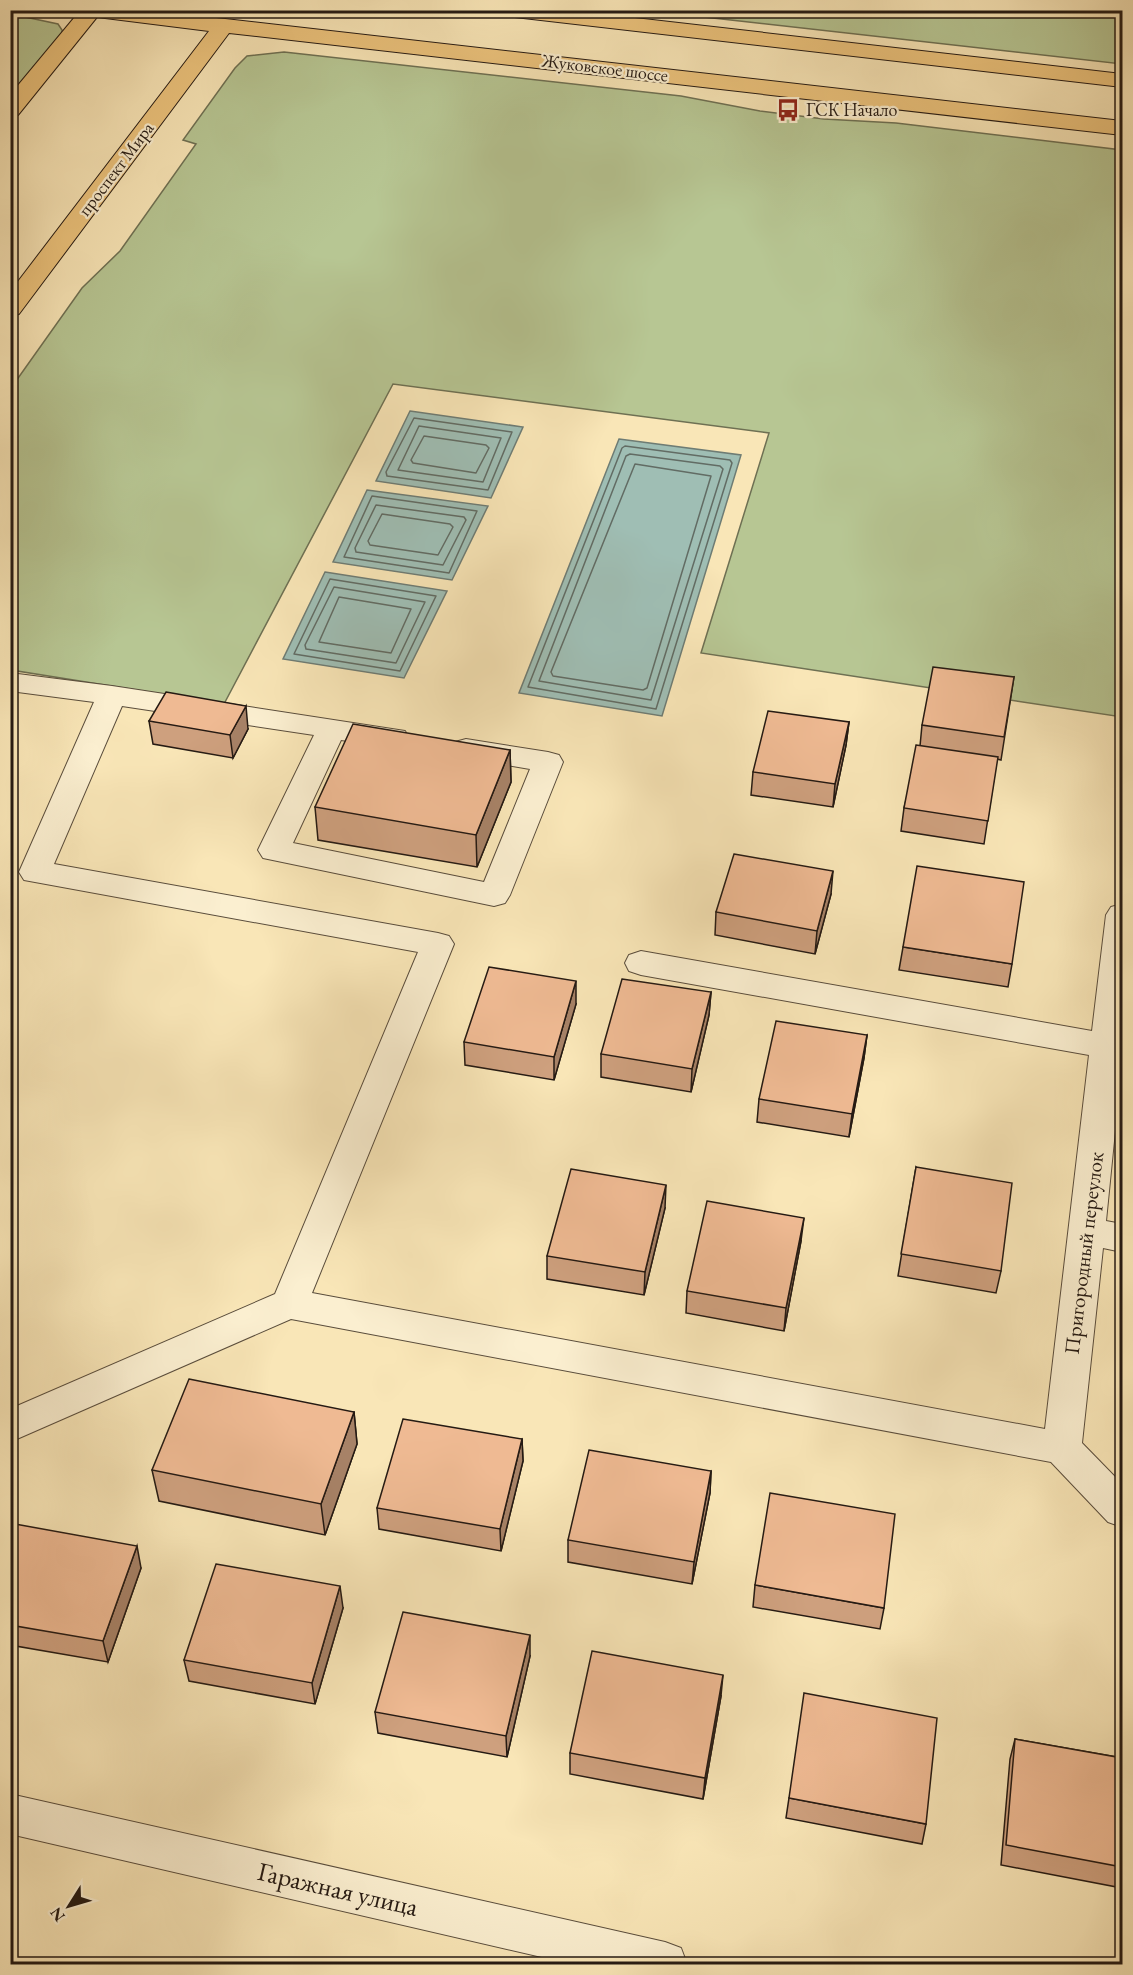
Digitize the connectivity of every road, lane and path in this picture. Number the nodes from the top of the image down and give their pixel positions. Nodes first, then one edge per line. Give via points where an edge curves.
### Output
1 (505, 10) edge
2 (89, 11) edge
3 (584, 19) junction
4 (222, 28) junction
5 (552, 62) junction
6 (1122, 81) edge
7 (10, 110) edge
8 (1122, 128) edge
9 (10, 309) edge
10 (10, 682) edge
11 (112, 694) junction
12 (332, 728) junction
13 (1122, 915) edge
14 (641, 963) dead end
15 (1107, 1046) junction
16 (1086, 1231) junction
17 (1122, 1238) edge
18 (289, 1304) junction
19 (10, 1426) edge
20 (1062, 1448) junction
21 (1122, 1510) edge
22 (10, 1814) edge
23 (664, 1965) edge

1 - 3 main road
2 - 4 main road, Жуковское шоссе
2 - 7 main road
3 - 5 main road via 602,34 594,46
3 - 6 main road
4 - 5 main road, Жуковское шоссе
4 - 9 main road, проспект Мира
5 - 8 main road, Жуковское шоссе
10 - 11 street
11 - 12 street
11 - 18 street via 35,872 438,944
12 - 12 street via 274,850 494,895 548,762
13 - 15 street, Пригородный переулок
14 - 15 street
15 - 16 street, Пригородный переулок
16 - 17 street
16 - 20 street, Пригородный переулок
18 - 19 street
18 - 20 street
20 - 21 street
22 - 23 street, Гаражная улица

